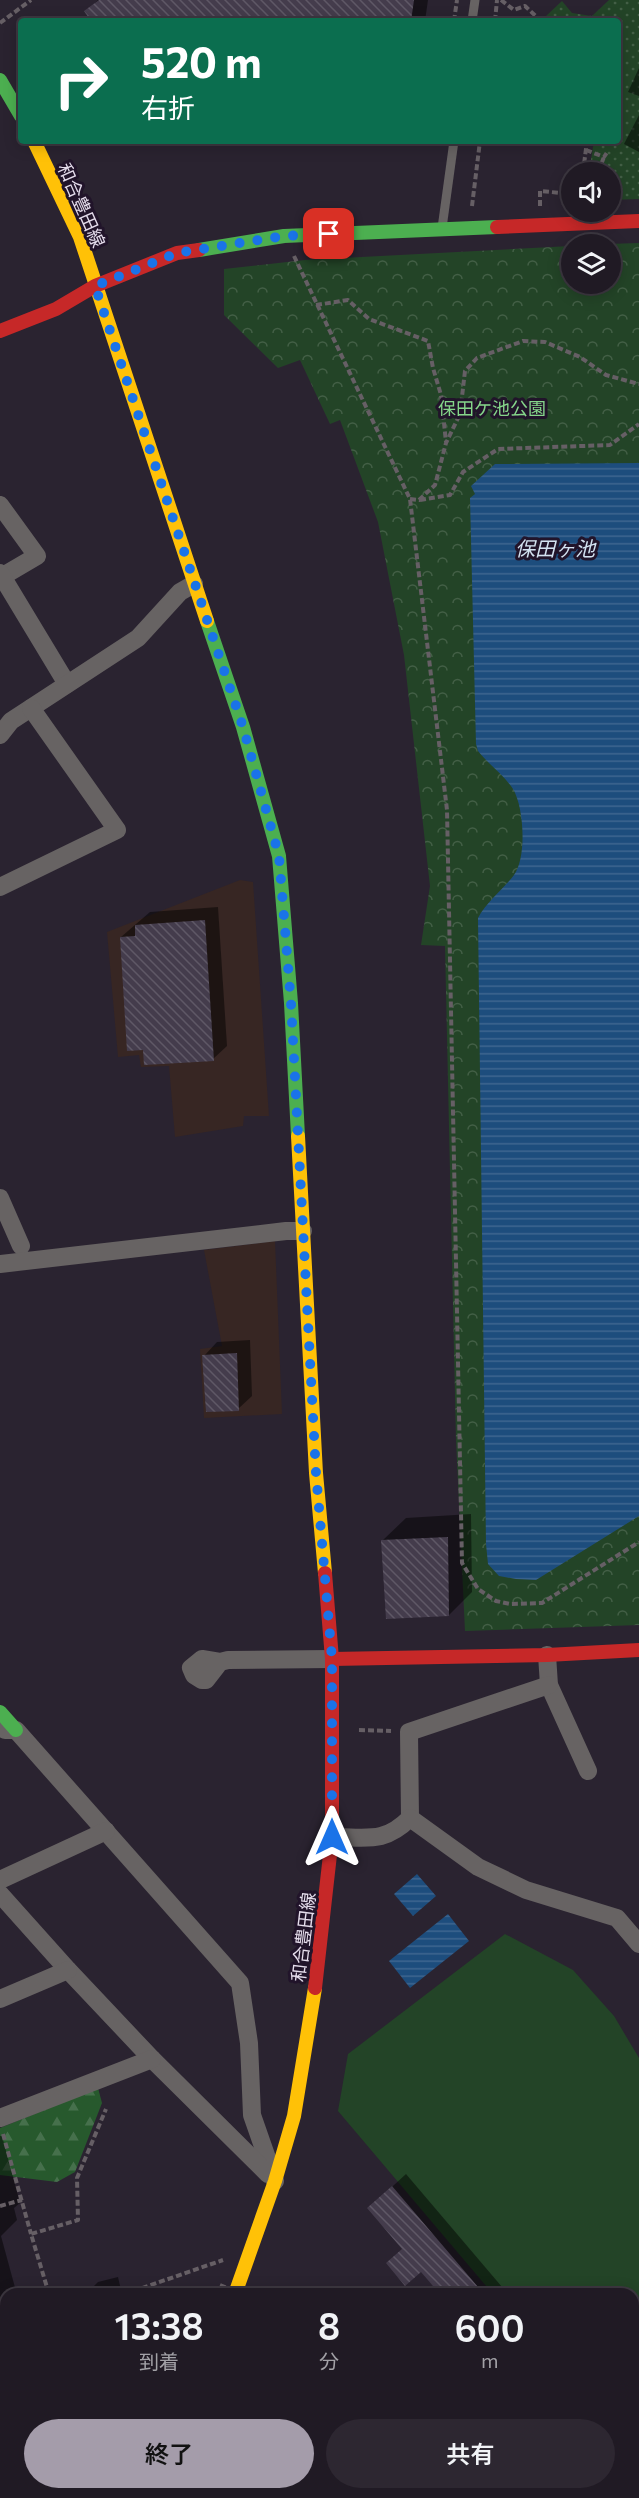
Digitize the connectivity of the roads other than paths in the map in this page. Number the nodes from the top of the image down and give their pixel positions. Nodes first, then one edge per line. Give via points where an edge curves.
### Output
1 (475, 0) edge
2 (472, 18) edge
3 (0, 80) edge
4 (18, 111) edge
5 (35, 144) edge
6 (454, 144) edge
7 (639, 221) edge
8 (442, 228) junction
9 (95, 286) junction
10 (0, 331) edge
11 (0, 506) edge
12 (2, 575) edge
13 (194, 584) junction
14 (67, 684) junction
15 (32, 708) junction
16 (0, 735) edge
17 (0, 887) edge
18 (0, 1198) edge
19 (303, 1231) junction
20 (21, 1246) dead end
21 (0, 1264) edge
22 (639, 1650) edge
23 (547, 1655) junction
24 (332, 1659) junction
25 (220, 1662) dead end
26 (549, 1685) junction
27 (0, 1712) edge
28 (8, 1730) edge
29 (588, 1771) dead end
30 (410, 1818) junction
31 (106, 1830) junction
32 (332, 1837) junction
33 (0, 1880) edge
34 (0, 1894) edge
35 (639, 1944) edge
36 (68, 1970) junction
37 (0, 1999) edge
38 (152, 2059) junction
39 (2, 2126) edge
40 (275, 2181) junction
41 (237, 2288) edge

1 - 2 lane
3 - 4 main road
5 - 9 main road, 和合豊田線 via 80,237
6 - 8 lane
7 - 8 main road
8 - 9 main road via 284,236 188,251
9 - 10 main road via 56,309
9 - 13 main road, 和合豊田線
11 - 12 street via 37,556
12 - 14 street
13 - 14 street via 180,592 138,638
13 - 19 main road, 和合豊田線 via 243,727 279,856
14 - 15 street
15 - 16 street via 11,721
15 - 17 street via 117,830
18 - 20 street
19 - 21 street
19 - 24 main road, 和合豊田線 via 316,1473
22 - 23 main road
23 - 24 main road
23 - 26 street
24 - 25 street
24 - 32 main road, 和合豊田線
26 - 29 street
26 - 30 street via 409,1732
27 - 28 main road
28 - 31 street
30 - 32 street via 383,1838
30 - 35 street via 478,1867 526,1890 617,1918
31 - 33 street
31 - 40 street via 240,1983 249,2043 252,2115
32 - 40 main road, 和合豊田線 via 312,2016 294,2116
34 - 36 street
36 - 37 street
36 - 38 street
38 - 39 street
38 - 40 street
40 - 41 main road, 和合豊田線

